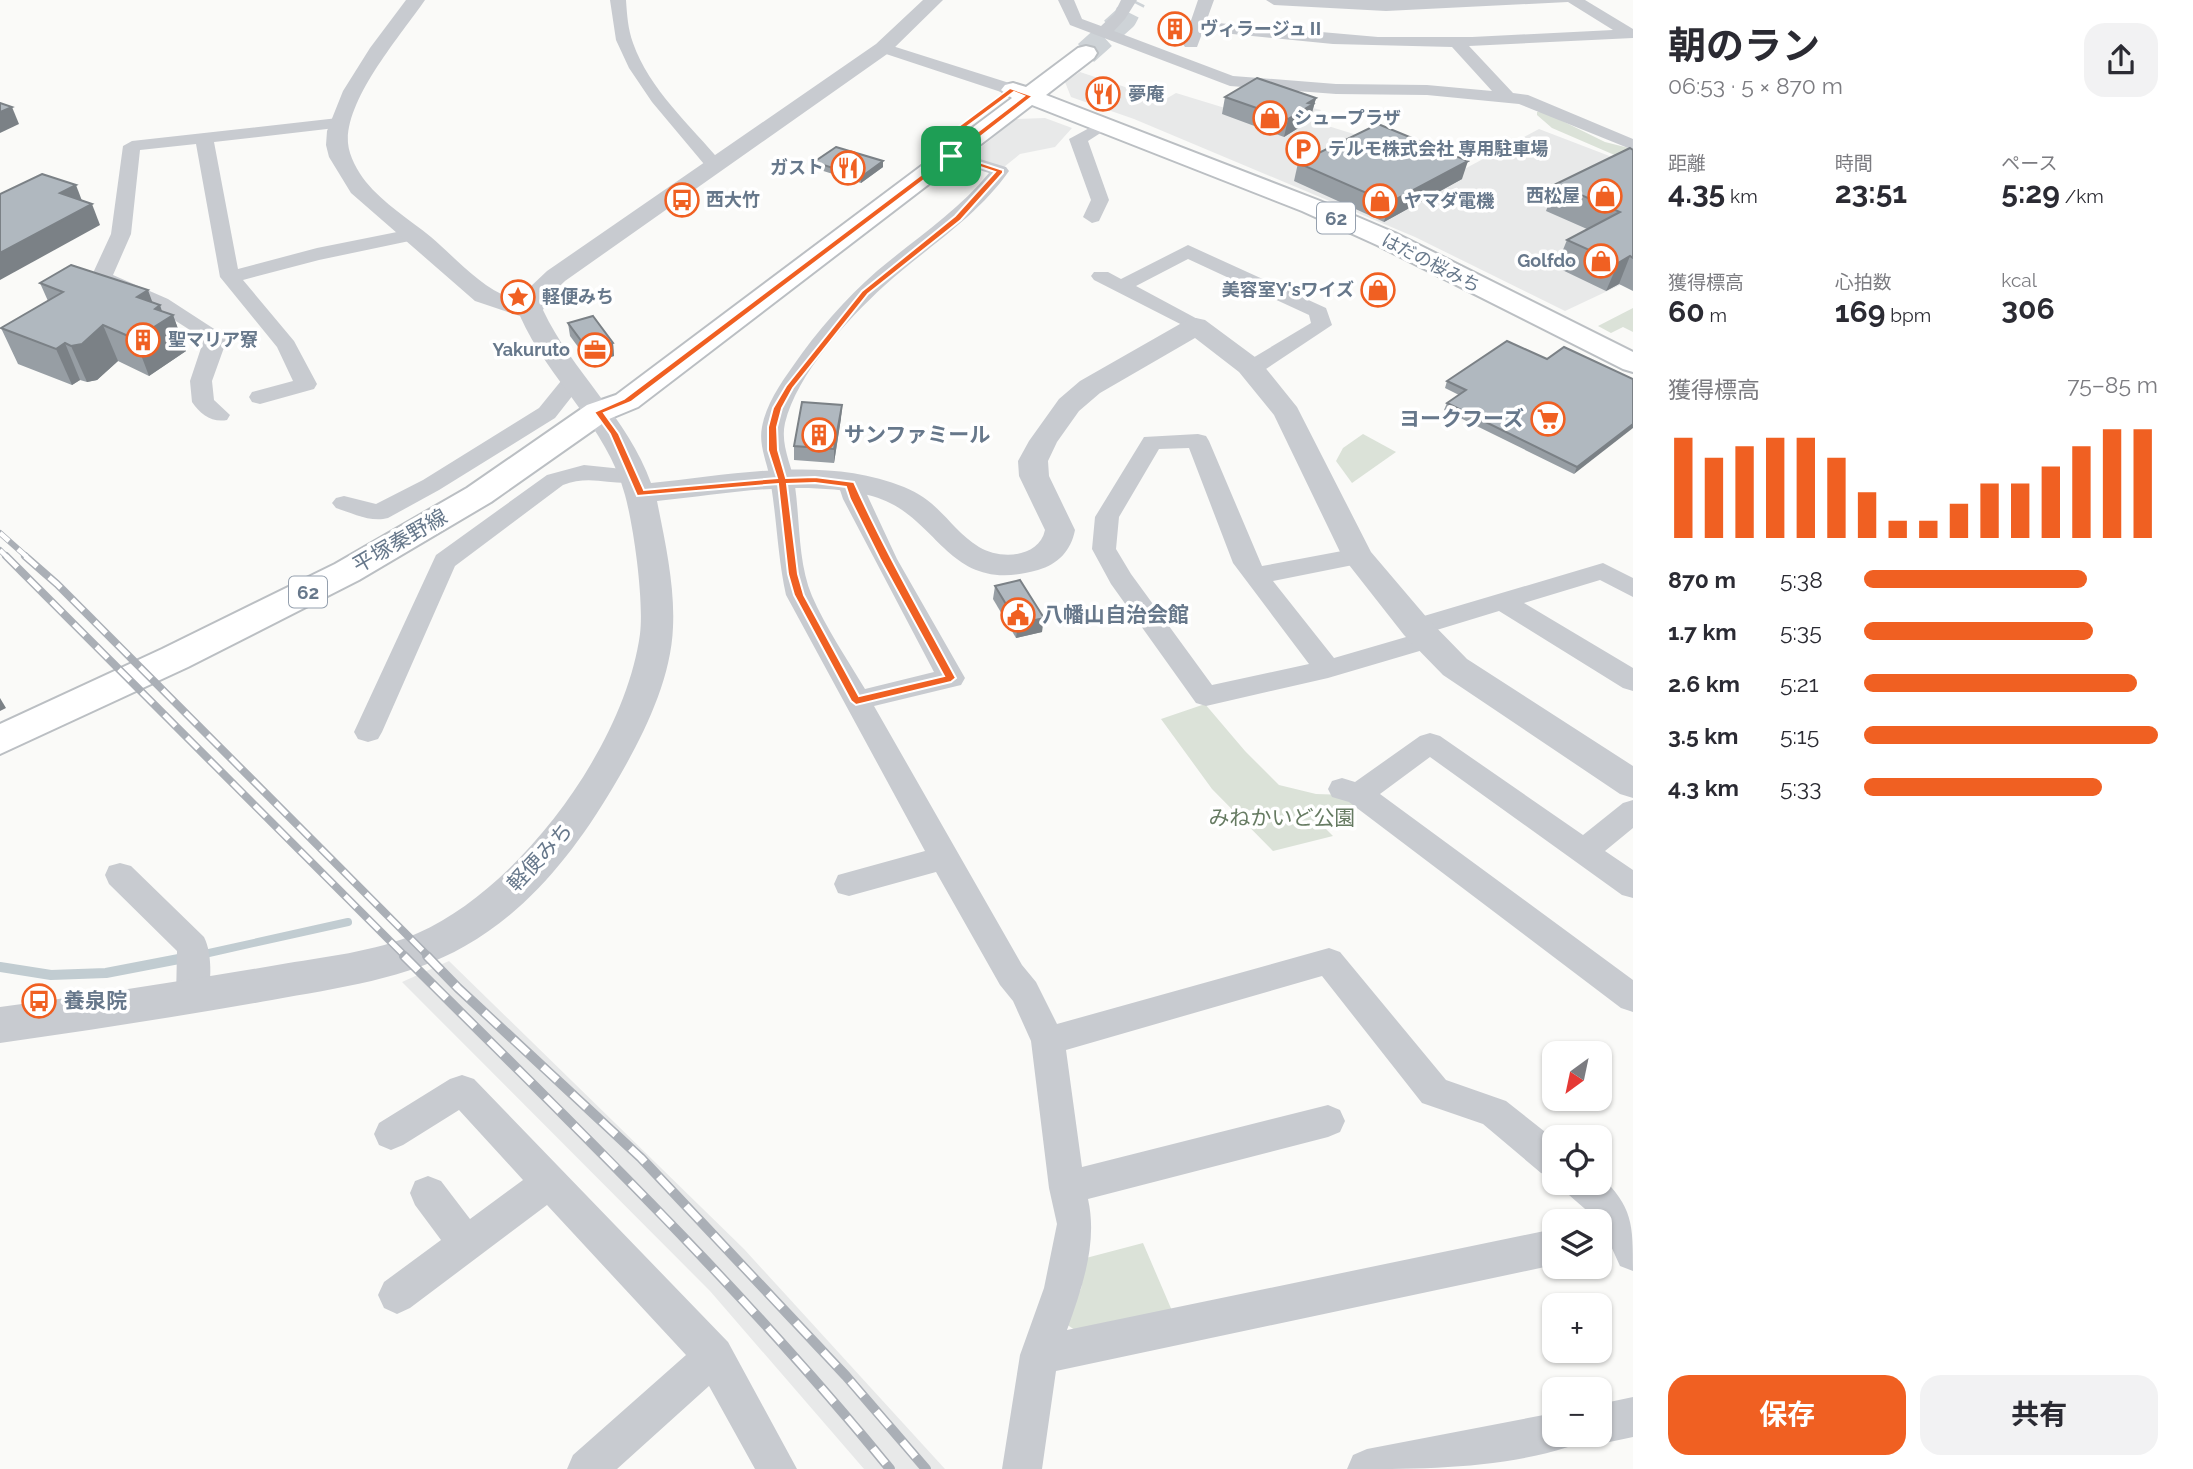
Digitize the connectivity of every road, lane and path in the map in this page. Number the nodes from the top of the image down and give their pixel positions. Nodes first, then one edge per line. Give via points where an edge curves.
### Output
1 (416, 0) edge
2 (618, 0) edge
3 (934, 0) edge
4 (1066, 0) edge
5 (1129, 0) edge
6 (1206, 0) edge
7 (1274, 0) edge
8 (1562, 0) edge
9 (1574, 0) edge
10 (1445, 2) edge
11 (1198, 26) junction
12 (1103, 33) junction
13 (1631, 34) edge
14 (1456, 42) junction
15 (883, 48) junction
16 (1076, 51) tunnel mouth
17 (1184, 61) junction
18 (1021, 93) junction
19 (1508, 98) junction
20 (338, 123) junction
21 (1104, 125) junction
22 (204, 138) junction
23 (1633, 145) edge
24 (942, 152) junction
25 (715, 166) junction
26 (1092, 217) dead end
27 (412, 235) junction
28 (1101, 276) dead end
29 (230, 277) junction
30 (1122, 286) junction
31 (530, 310) junction
32 (1195, 326) junction
33 (1633, 363) edge
34 (1248, 366) junction
35 (573, 381) junction
36 (260, 397) dead end
37 (598, 412) junction
38 (219, 415) dead end
39 (782, 481) junction
40 (850, 484) junction
41 (637, 485) junction
42 (344, 503) dead end
43 (1358, 556) junction
44 (1256, 576) junction
45 (1633, 589) edge
46 (1503, 602) junction
47 (1415, 636) junction
48 (1328, 670) junction
49 (1633, 681) edge
50 (856, 701) junction
51 (368, 732) dead end
52 (0, 740) edge
53 (1633, 784) edge
54 (1633, 811) edge
55 (1584, 851) junction
56 (944, 858) junction
57 (120, 876) dead end
58 (849, 884) dead end
59 (1633, 886) edge
60 (193, 971) junction
61 (1633, 998) edge
62 (0, 1025) edge
63 (1048, 1041) junction
64 (1328, 1121) dead end
65 (391, 1134) dead end
66 (1542, 1151) edge
67 (549, 1182) junction
68 (1067, 1188) junction
69 (428, 1193) dead end
70 (1596, 1195) edge
71 (1618, 1241) edge
72 (466, 1244) junction
73 (1542, 1250) edge
74 (397, 1295) dead end
75 (1039, 1355) junction
76 (714, 1356) junction
77 (1633, 1417) edge
78 (1612, 1421) edge
79 (1542, 1435) edge
80 (587, 1469) edge
81 (777, 1469) edge
82 (1022, 1469) edge
83 (1367, 1469) edge

1 - 20 street via 398,21
2 - 25 street via 629,53 645,80
3 - 15 street
4 - 12 street via 1076,22
5 - 12 street
6 - 11 street
7 - 10 street via 1374,6
8 - 10 street
9 - 13 street
11 - 14 street via 1312,38
11 - 17 street
12 - 17 street
13 - 14 street
14 - 19 street
15 - 18 street
15 - 25 street
16 - 18 main road, 平塚秦野線
17 - 19 street via 1244,83
18 - 21 main road, はだの桜みち / 62
18 - 24 main road, 平塚秦野線 / 62
19 - 23 street via 1522,99
20 - 22 street
20 - 27 street via 336,143 344,166 359,188
21 - 26 street via 1078,139 1100,200
21 - 33 main road, はだの桜みち / 62 via 1373,234
22 - 29 street
22 - 38 street via 132,146 121,234 103,273 104,278 161,303 214,336 200,388 203,402
24 - 37 main road, 平塚秦野線 / 62 via 628,401
24 - 39 street via 1000,171 958,218 865,292 789,387 773,427 773,450
25 - 31 street via 556,276 537,293
27 - 29 street
27 - 31 street via 484,296
28 - 30 street
29 - 36 street via 286,345 306,384
30 - 32 street
30 - 34 street via 1188,251 1319,312 1322,325
31 - 35 street, 軽便みち via 538,334
32 - 34 street
32 - 40 street via 1090,387 1069,405 1043,441 1033,461 1034,476 1060,530 1056,545 1042,558 998,564 976,558 916,505 874,487
34 - 43 street via 1287,413
35 - 37 street, 軽便みち
35 - 42 street via 547,413 389,508 379,513
37 - 41 street, 軽便みち via 615,434
37 - 52 main road, 平塚秦野線 / 62 via 479,495 347,572
39 - 40 street
39 - 41 street
39 - 50 street via 799,595
40 - 50 street via 951,678
41 - 51 street via 595,471 569,473 445,561
41 - 60 street, 軽便みち via 655,587 657,632 643,686 611,760 579,815 540,862 492,907 450,936 381,962
43 - 44 street
43 - 47 street
44 - 48 street
44 - 48 street via 1246,564 1198,442 1152,442 1107,517 1104,550 1195,683 1206,696
45 - 46 street via 1603,571
46 - 47 street
46 - 49 street
47 - 48 street
47 - 53 street
50 - 56 street
54 - 55 street
55 - 59 street
55 - 61 street via 1430,744 1351,791
56 - 58 street
56 - 63 street via 1025,992
57 - 60 street
60 - 62 street, 軽便みち
63 - 66 street via 1329,961 1434,1092 1494,1112
63 - 68 street
64 - 68 street
65 - 67 street via 462,1090
67 - 72 street
67 - 76 street
68 - 75 street via 1075,1224 1063,1288
69 - 72 street
70 - 71 street via 1607,1204
72 - 74 street
73 - 75 street
75 - 82 street
76 - 80 street
76 - 81 street
77 - 78 street
79 - 83 street

